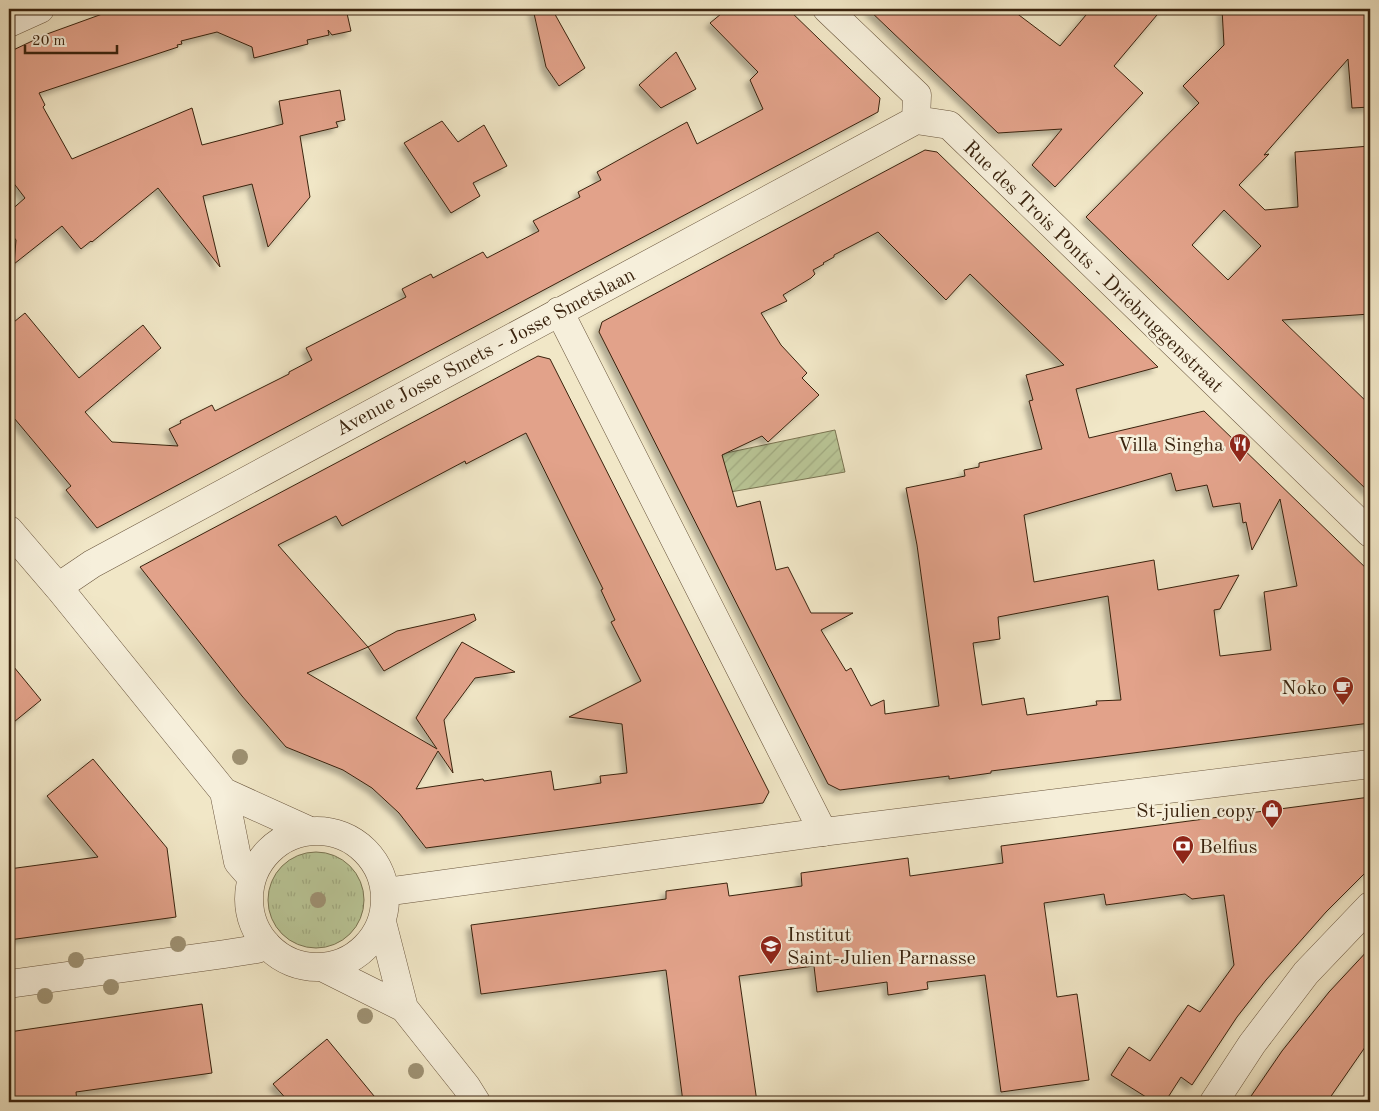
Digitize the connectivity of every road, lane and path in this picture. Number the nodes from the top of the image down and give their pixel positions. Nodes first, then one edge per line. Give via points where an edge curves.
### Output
1 (40, 9) edge
2 (827, 9) edge
3 (9, 23) edge
4 (916, 120) junction
5 (560, 311) junction
6 (9, 530) edge
7 (1370, 534) edge
8 (58, 587) junction
9 (1370, 764) edge
10 (224, 792) junction
11 (310, 831) junction
12 (823, 832) junction
13 (252, 878) junction
14 (385, 892) junction
15 (1370, 906) edge
16 (382, 922) junction
17 (266, 944) junction
18 (322, 967) junction
19 (9, 984) edge
20 (404, 1008) junction
21 (476, 1102) edge
22 (1214, 1102) edge

1 - 3 street
2 - 4 street via 917,95
4 - 5 street, Avenue Josse Smets - Josse Smetslaan
4 - 7 street, Rue des Trois Ponts - Driebruggenstraat via 948,125
5 - 8 street, Avenue Josse Smets - Josse Smetslaan via 101,559
5 - 12 street
6 - 8 street
8 - 10 street
9 - 12 street
10 - 11 street
10 - 13 street via 238,862
11 - 13 street via 291,836 274,846 260,860
11 - 14 street via 328,831 345,836 360,846 373,859
12 - 14 street
13 - 17 street via 249,906 252,920
14 - 16 street
15 - 22 street via 1306,972
16 - 18 street via 359,953 341,963
16 - 20 street
17 - 18 street via 291,962
17 - 19 street via 257,949
18 - 20 street
20 - 21 street

